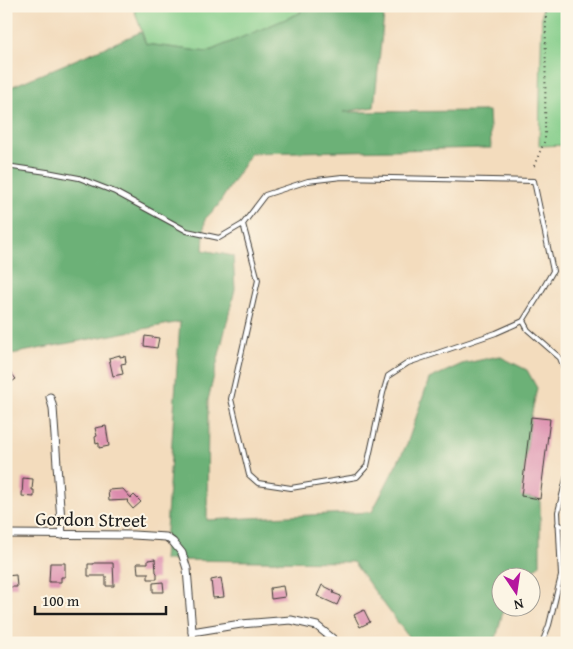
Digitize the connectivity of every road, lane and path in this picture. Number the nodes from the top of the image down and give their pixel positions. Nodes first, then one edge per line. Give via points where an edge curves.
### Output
1 (546, 6) edge
2 (6, 166) edge
3 (534, 166) dead end
4 (243, 224) junction
5 (522, 321) junction
6 (567, 376) edge
7 (50, 397) dead end
8 (567, 475) edge
9 (558, 524) junction
10 (567, 528) edge
11 (6, 534) edge
12 (62, 535) junction
13 (192, 632) junction
14 (193, 643) edge
15 (335, 643) edge
16 (542, 643) edge

1 - 3 path via 545,140
2 - 4 lane via 79,178 115,192 187,231 219,238
4 - 5 lane via 265,195 308,180 342,177 534,182 553,271
4 - 5 lane via 258,280 231,399 249,475 258,483 291,488 357,477 367,466 388,376 408,363
5 - 6 lane via 560,358
7 - 12 street
8 - 9 lane
9 - 10 lane
9 - 16 lane via 561,576 550,625
11 - 12 street, Gordon Street
12 - 13 street, Gordon Street via 156,536 173,542 182,553 187,569
13 - 14 street
13 - 15 street via 291,620 316,626

